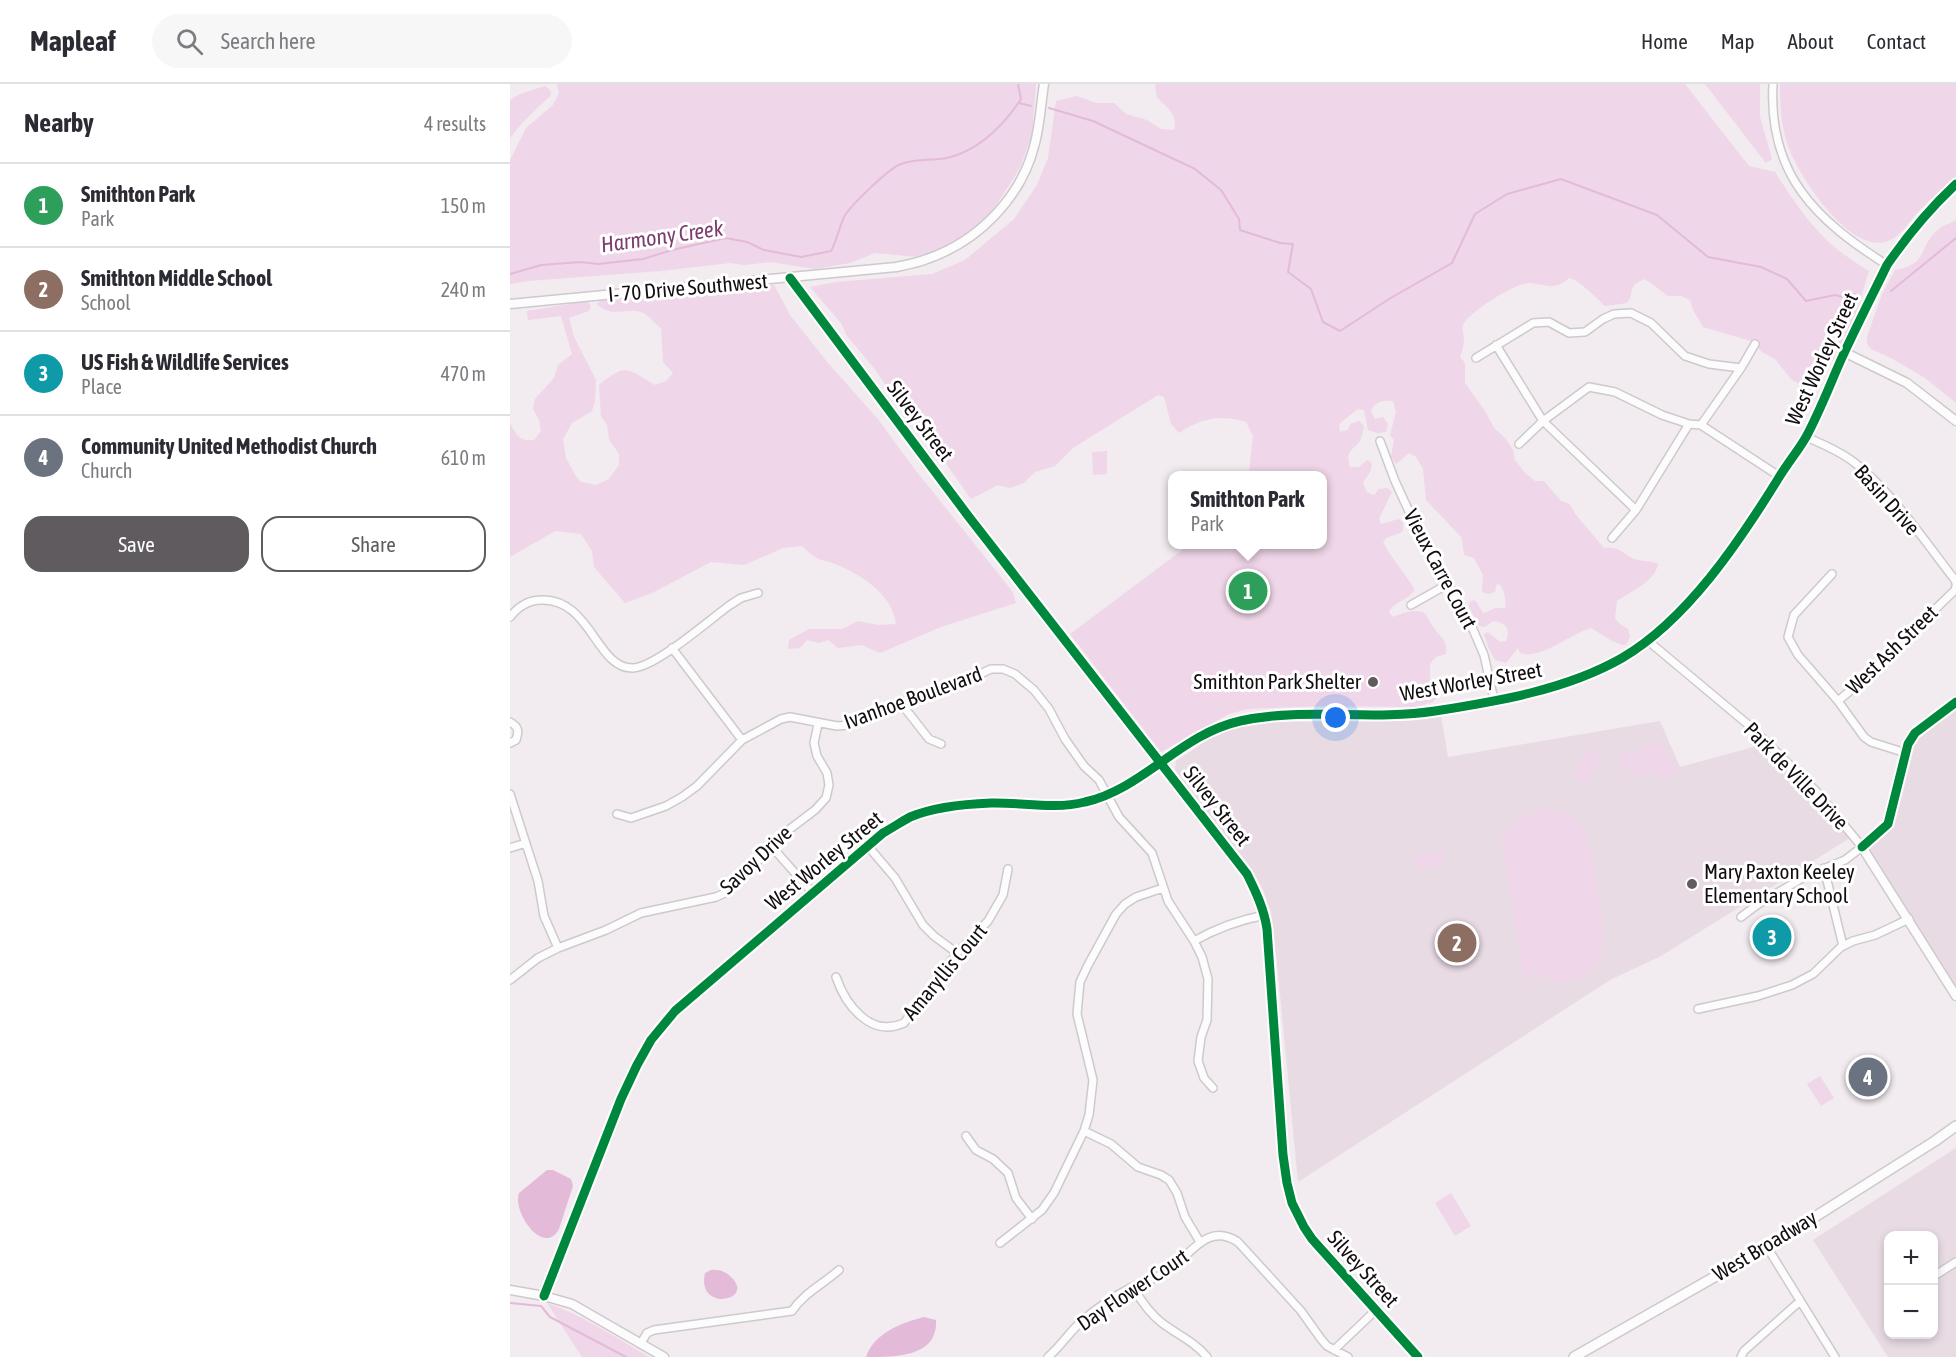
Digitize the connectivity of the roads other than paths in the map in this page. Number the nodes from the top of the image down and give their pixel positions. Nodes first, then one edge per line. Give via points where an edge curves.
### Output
1 (1044, 84) edge
2 (1773, 84) edge
3 (1956, 184) edge
4 (1887, 265) junction
5 (790, 278) junction
6 (510, 304) edge
7 (1755, 344) dead end
8 (1496, 345) junction
9 (1844, 352) junction
10 (1476, 358) dead end
11 (1741, 368) junction
12 (1544, 421) junction
13 (1956, 421) edge
14 (1689, 424) junction
15 (1701, 425) junction
16 (1806, 436) junction
17 (1380, 441) dead end
18 (1519, 444) dead end
19 (1779, 476) junction
20 (1635, 510) junction
21 (1612, 538) dead end
22 (1832, 574) dead end
23 (1956, 583) edge
24 (1448, 584) junction
25 (758, 593) dead end
26 (1411, 605) dead end
27 (510, 617) edge
28 (1647, 640) junction
29 (672, 648) junction
30 (1494, 699) junction
31 (1838, 701) junction
32 (900, 702) junction
33 (1956, 702) edge
34 (510, 722) edge
35 (818, 724) junction
36 (742, 740) junction
37 (510, 743) edge
38 (941, 744) dead end
39 (1906, 753) junction
40 (1161, 763) junction
41 (510, 794) edge
42 (1108, 796) junction
43 (617, 814) dead end
44 (526, 843) junction
45 (867, 845) junction
46 (772, 847) junction
47 (1862, 847) junction
48 (510, 848) edge
49 (1824, 868) junction
50 (1008, 869) dead end
51 (1163, 888) junction
52 (812, 892) junction
53 (1264, 915) junction
54 (1741, 917) dead end
55 (1909, 919) junction
56 (1194, 941) junction
57 (1843, 946) junction
58 (558, 948) junction
59 (957, 953) junction
60 (836, 977) dead end
61 (510, 980) edge
62 (1956, 996) edge
63 (1698, 1009) dead end
64 (1213, 1088) dead end
65 (1955, 1127) edge
66 (1084, 1131) junction
67 (966, 1136) dead end
68 (1032, 1219) junction
69 (1200, 1242) junction
70 (1000, 1243) dead end
71 (1767, 1247) junction
72 (1956, 1262) edge
73 (839, 1270) dead end
74 (1938, 1273) edge
75 (1132, 1287) junction
76 (510, 1290) edge
77 (544, 1296) junction
78 (1799, 1302) junction
79 (1376, 1310) junction
80 (641, 1343) junction
81 (1334, 1350) junction
82 (1202, 1355) edge
83 (664, 1357) edge
84 (1048, 1357) edge
85 (1348, 1357) edge
86 (1418, 1357) edge
87 (1574, 1357) edge
88 (1741, 1357) edge
89 (1835, 1357) edge

1 - 5 street, I- 70 Drive Southwest via 1029,164 1005,204 982,228 927,260
2 - 4 street via 1776,133 1792,177 1832,227
3 - 4 street, West Worley Street via 1922,218
4 - 9 street, West Worley Street
5 - 6 street, I- 70 Drive Southwest
5 - 40 street, Silvey Street via 969,517
7 - 11 street
8 - 10 street
8 - 11 street via 1533,323 1549,322 1569,333 1586,332 1614,314 1631,313 1652,322 1685,356
8 - 12 street
9 - 13 street via 1907,383
9 - 16 street, West Worley Street
11 - 15 street
12 - 14 street via 1588,387 1615,392
12 - 18 street
12 - 20 street
14 - 15 street
14 - 20 street
15 - 19 street
16 - 19 street, West Worley Street
16 - 23 street, Basin Drive via 1854,462 1877,482
17 - 24 street, Vieux Carre Court via 1418,531
19 - 28 street, West Worley Street via 1725,559
20 - 21 street
22 - 31 street via 1794,615 1788,637 1798,655
23 - 31 street, West Ash Street via 1955,590
24 - 26 street
24 - 30 street, Vieux Carre Court via 1484,655
25 - 29 street via 741,598
27 - 29 street via 525,603 561,603 579,616 613,660 632,668 652,663
28 - 30 street, West Worley Street via 1622,657 1566,682
28 - 47 street, Park de Ville Drive via 1750,727 1816,792
29 - 36 street
30 - 40 street, West Worley Street via 1390,715 1262,717 1235,722 1207,732
31 - 39 street, West Ash Street via 1864,737
32 - 35 street, Ivanhoe Boulevard via 850,725
32 - 38 street via 929,739
32 - 42 street, Ivanhoe Boulevard via 950,688 991,669 1015,674 1049,709
33 - 39 street via 1915,733
34 - 37 street via 519,732
35 - 36 street, Ivanhoe Boulevard via 790,717
35 - 46 street, Savoy Drive via 814,743 827,773 826,798
36 - 43 street, Ivanhoe Boulevard via 682,797 631,818
39 - 47 street via 1888,824
40 - 42 street, West Worley Street
40 - 53 street, Silvey Street via 1247,874
41 - 44 street
42 - 45 street, West Worley Street via 1062,807 990,803 944,808 912,816
42 - 51 street, Ivanhoe Boulevard via 1119,817 1152,853
44 - 48 street
44 - 58 street via 544,916
45 - 52 street, West Worley Street
45 - 59 street via 895,878 923,924
46 - 52 street
46 - 58 street, Savoy Drive via 725,893 641,913
47 - 49 street via 1845,860
47 - 55 street, Park de Ville Drive
49 - 54 street
49 - 57 street
50 - 59 street, Amaryllis Court via 998,907
51 - 56 street, Ivanhoe Boulevard
51 - 66 street via 1137,897 1116,914 1080,982 1077,1014 1093,1080
52 - 77 street, West Worley Street via 675,1011 651,1040 621,1099
53 - 56 street via 1217,928
53 - 79 street, Silvey Street via 1283,1155 1292,1203 1312,1239
55 - 57 street
55 - 62 street, Park de Ville Drive
56 - 64 street, Ivanhoe Boulevard via 1208,979 1207,1020 1198,1061 1204,1078
57 - 63 street via 1813,974 1792,985
58 - 61 street, Savoy Drive
59 - 60 street, Amaryllis Court via 913,1014 894,1027 884,1028 864,1019 840,990
65 - 71 main road, West Broadway
66 - 68 street via 1054,1193
66 - 69 street via 1111,1143 1138,1167 1169,1180
67 - 68 street via 976,1150 993,1158 1008,1173 1016,1198
68 - 70 street
69 - 75 street, Day Flower Court via 1168,1271
69 - 81 street, Day Flower Court via 1207,1237 1225,1236 1238,1242
71 - 78 street
71 - 87 main road, West Broadway
72 - 74 street
73 - 80 street via 808,1291 792,1311 654,1330
75 - 82 street via 1149,1312
75 - 84 street, Day Flower Court via 1081,1321
76 - 77 street
77 - 80 street via 572,1304
78 - 88 street
78 - 89 street
79 - 81 street
79 - 86 street, Silvey Street
80 - 83 street
81 - 85 street

